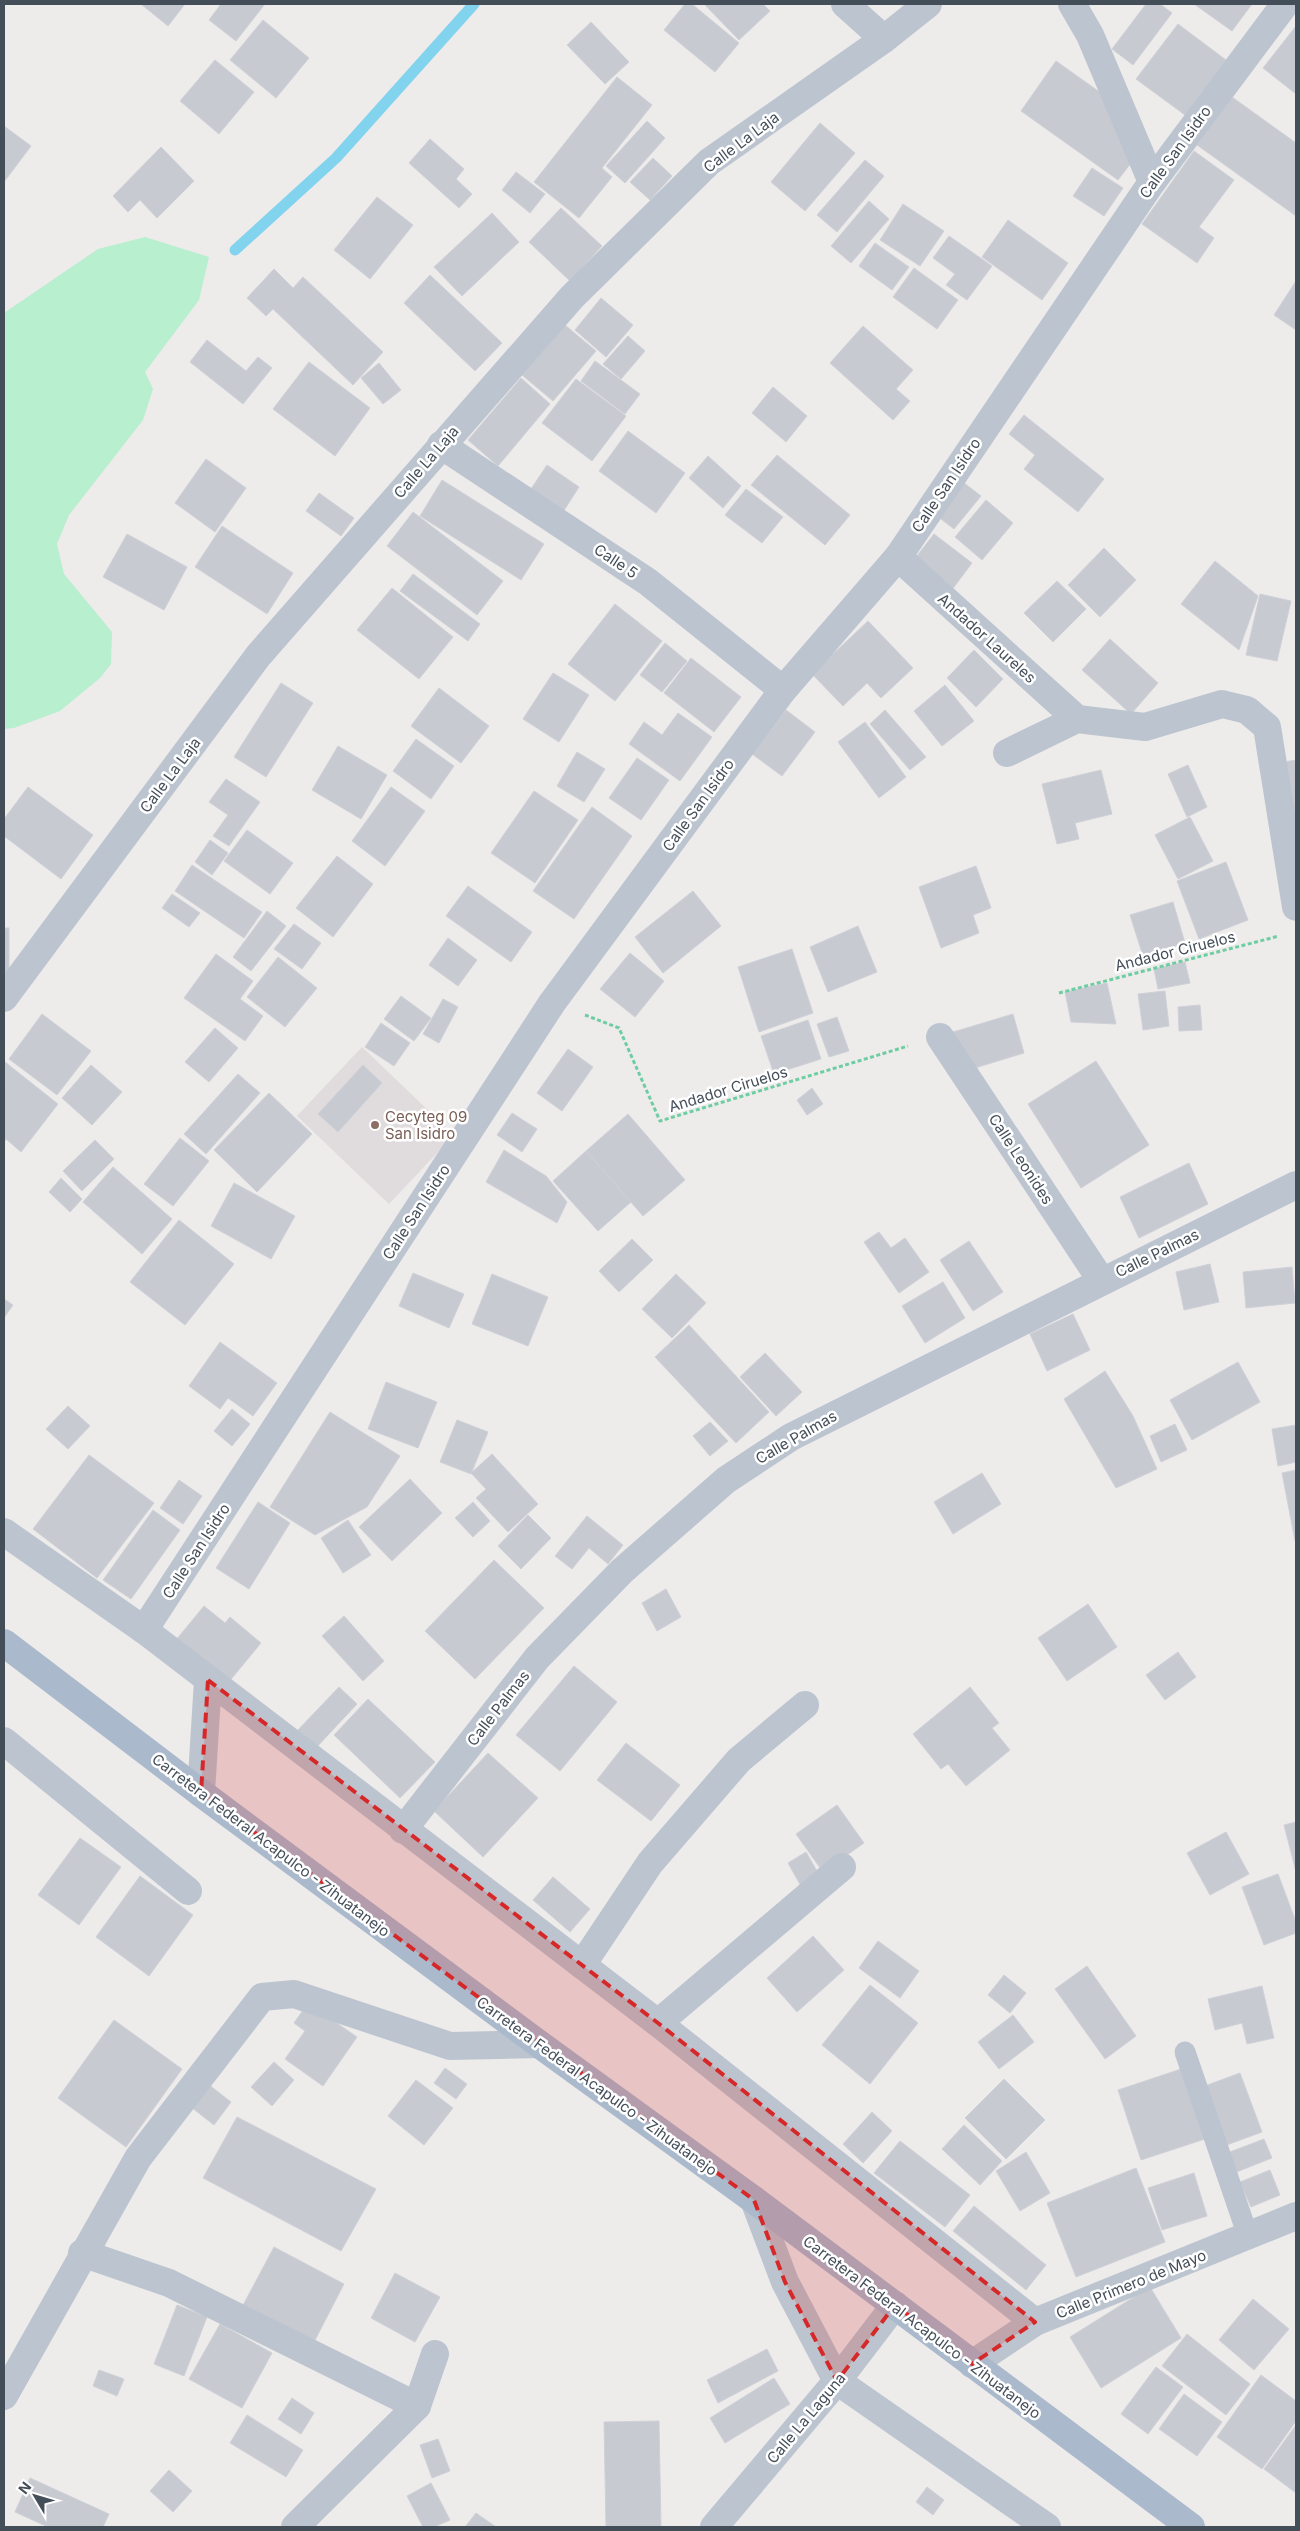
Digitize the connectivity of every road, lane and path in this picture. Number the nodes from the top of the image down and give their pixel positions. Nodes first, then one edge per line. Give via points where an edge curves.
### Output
1 (845, 4) edge
2 (928, 4) edge
3 (1072, 4) edge
4 (1285, 4) edge
5 (884, 39) junction
6 (1152, 182) junction
7 (441, 445) junction
8 (898, 557) junction
9 (783, 690) junction
10 (1077, 719) junction
11 (1007, 753) dead end
12 (1296, 907) edge
13 (1287, 934) dead end
14 (1060, 992) dead end
15 (4, 998) edge
16 (552, 1002) junction
17 (940, 1037) joint
18 (1296, 1185) edge
19 (1101, 1280) junction
20 (4, 1532) edge
21 (144, 1630) junction
22 (4, 1643) edge
23 (208, 1680) junction
24 (805, 1705) dead end
25 (4, 1740) edge
26 (201, 1793) junction
27 (403, 1830) junction
28 (842, 1867) dead end
29 (188, 1892) dead end
30 (582, 1965) junction
31 (658, 2023) junction
32 (539, 2044) junction
33 (1185, 2052) dead end
34 (754, 2200) junction
35 (1296, 2216) edge
36 (1248, 2236) junction
37 (82, 2253) junction
38 (895, 2305) junction
39 (1035, 2322) junction
40 (435, 2354) dead end
41 (972, 2364) junction
42 (837, 2381) junction
43 (4, 2396) edge
44 (417, 2406) junction
45 (295, 2527) edge
46 (714, 2527) edge
47 (1047, 2527) edge
48 (1191, 2527) edge

1 - 5 street
2 - 5 street, Calle La Laja
3 - 6 street via 1090,35
4 - 6 street, Calle San Isidro
5 - 7 street, Calle La Laja via 709,162 572,297
6 - 8 street, Calle San Isidro
7 - 9 street, Calle 5 via 648,582
7 - 15 street, Calle La Laja via 258,656
8 - 9 street, Calle San Isidro
8 - 10 street, Andador Laureles
9 - 16 street, Calle San Isidro
10 - 11 street
10 - 12 street via 1145,727 1222,704 1247,710 1267,727
13 - 14 path, Andador Ciruelos
16 - 17 path, Andador Ciruelos via 619,1028 660,1121
16 - 21 street, Calle San Isidro
17 - 19 street, Calle Leonides
18 - 19 street, Calle Palmas
19 - 27 street, Calle Palmas via 791,1437 726,1480 622,1571 537,1658
20 - 21 street
21 - 23 street
22 - 26 main road, Carretera Federal Acapulco - Zihuatanejo
23 - 26 street
23 - 27 street
24 - 30 street via 739,1760 662,1849
25 - 29 street
26 - 32 main road, Carretera Federal Acapulco - Zihuatanejo
27 - 30 street
28 - 31 street
30 - 31 street
31 - 39 street
32 - 34 main road, Carretera Federal Acapulco - Zihuatanejo
32 - 37 street via 450,2046 294,1994 262,1997 138,2158
33 - 36 lane
34 - 38 main road, Carretera Federal Acapulco - Zihuatanejo
34 - 42 street via 785,2282
35 - 36 street, Calle Primero de Mayo
36 - 39 street, Calle Primero de Mayo
37 - 43 street
37 - 44 street via 169,2283
38 - 41 main road, Carretera Federal Acapulco - Zihuatanejo
38 - 42 street, Calle La Laguna
39 - 41 street, Calle Primero de Mayo
40 - 44 street
41 - 48 main road, Carretera Federal Acapulco - Zihuatanejo
42 - 46 street, Calle La Laguna
42 - 47 street
44 - 45 street

